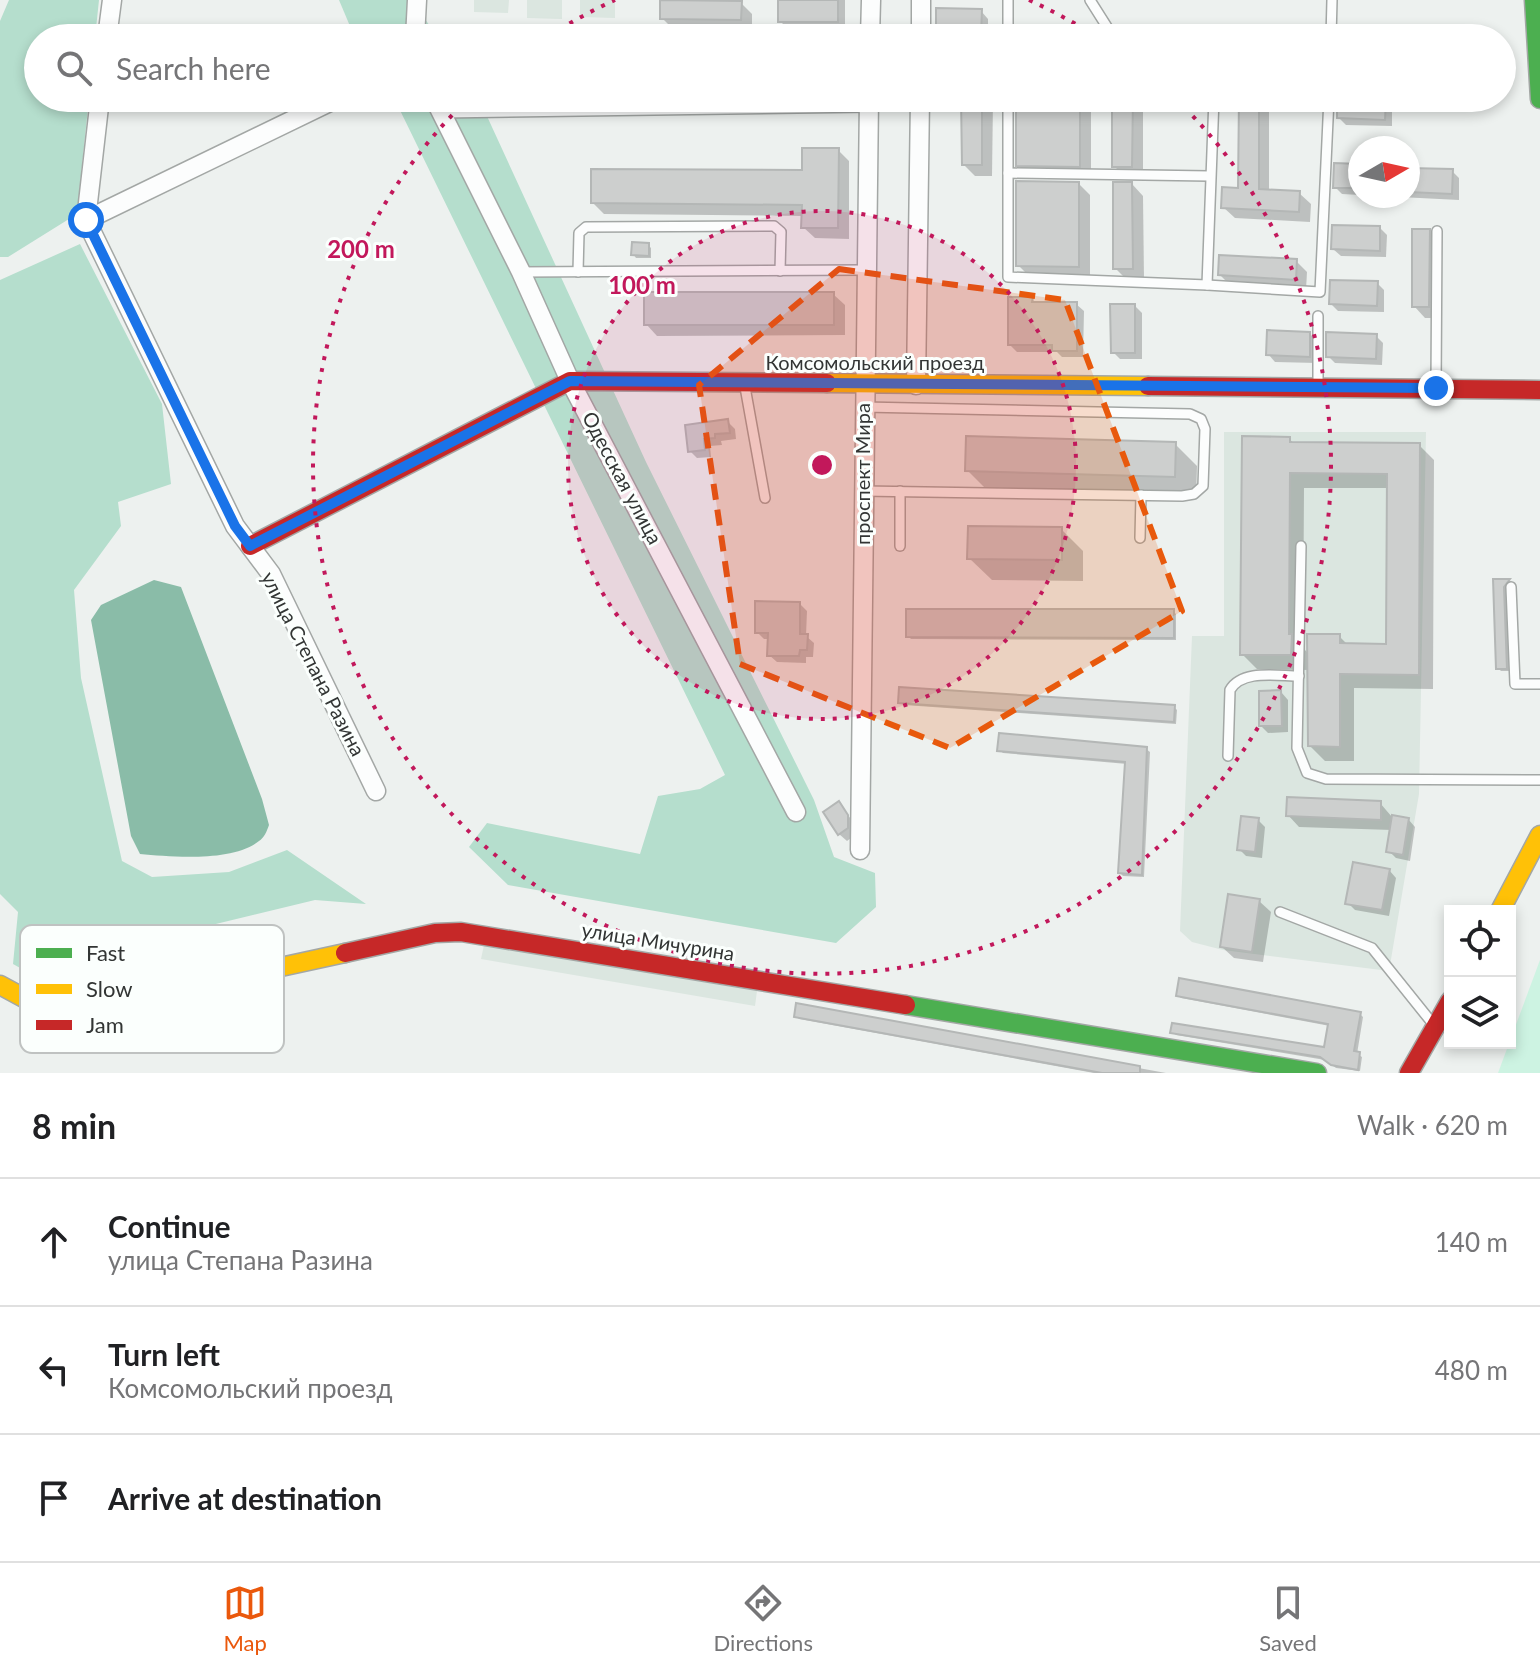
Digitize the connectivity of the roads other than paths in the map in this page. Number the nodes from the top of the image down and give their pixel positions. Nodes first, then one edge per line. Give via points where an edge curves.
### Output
1 (112, 0) edge
2 (417, 0) edge
3 (871, 0) edge
4 (921, 0) edge
5 (1008, 0) edge
6 (1090, 0) edge
7 (1332, 0) edge
8 (1534, 0) edge
9 (109, 24) edge
10 (416, 24) edge
11 (870, 24) edge
12 (921, 24) edge
13 (1008, 24) edge
14 (1105, 24) edge
15 (1331, 24) edge
16 (1540, 99) edge
17 (98, 112) edge
18 (309, 112) edge
19 (441, 112) edge
20 (869, 112) edge
21 (920, 112) edge
22 (1008, 112) edge
23 (1213, 112) edge
24 (1328, 112) edge
25 (1008, 173) junction
26 (1209, 176) junction
27 (86, 220) junction
28 (1437, 231) dead end
29 (866, 270) junction
30 (780, 271) junction
31 (521, 272) junction
32 (578, 272) junction
33 (1207, 285) junction
34 (1318, 316) dead end
35 (570, 381) junction
36 (744, 383) junction
37 (864, 385) junction
38 (916, 385) junction
39 (1318, 388) junction
40 (1436, 388) junction
41 (1540, 390) edge
42 (864, 407) junction
43 (863, 491) junction
44 (900, 491) junction
45 (1141, 495) junction
46 (765, 498) dead end
47 (1140, 538) dead end
48 (250, 546) junction
49 (900, 546) dead end
50 (1301, 546) dead end
51 (1511, 587) dead end
52 (1299, 676) junction
53 (1540, 684) edge
54 (1228, 756) dead end
55 (1540, 780) edge
56 (376, 791) dead end
57 (796, 812) dead end
58 (1540, 835) edge
59 (860, 850) dead end
60 (1503, 905) edge
61 (1280, 912) dead end
62 (284, 966) edge
63 (0, 985) edge
64 (20, 997) edge
65 (1444, 1012) edge
66 (1436, 1027) junction
67 (1317, 1073) edge
68 (1409, 1073) edge

1 - 9 street
2 - 10 street
3 - 11 street
4 - 12 street
5 - 13 lane
6 - 14 lane
7 - 15 lane
8 - 16 street
17 - 27 street
18 - 27 street
19 - 31 street, Одесская улица
20 - 29 street, проспект Мира
21 - 38 street
22 - 25 lane
23 - 26 lane
24 - 33 lane via 1320,292
25 - 26 lane
25 - 33 lane via 1008,277
26 - 33 lane
27 - 48 street, улица Степана Разина via 235,526
28 - 40 lane
29 - 30 lane
29 - 37 street, проспект Мира
30 - 32 lane
30 - 32 lane via 781,232 774,226 586,227 579,233
31 - 32 lane
31 - 35 street, Одесская улица
34 - 39 lane
35 - 36 street, Комсомольский проезд
35 - 48 street, Комсомольский проезд
35 - 57 street, Одесская улица
36 - 37 street, Комсомольский проезд
36 - 46 lane
37 - 38 street, Комсомольский проезд
37 - 42 street, проспект Мира
38 - 39 street, Комсомольский проезд
39 - 40 street, Комсомольский проезд
40 - 41 street, Комсомольский проезд
42 - 43 street, проспект Мира
42 - 45 lane via 1190,414 1201,419 1203,486 1182,496
43 - 44 lane
43 - 59 street, проспект Мира
44 - 45 lane
44 - 49 lane
45 - 47 lane
48 - 56 street, улица Степана Разина via 271,574
50 - 52 lane
51 - 53 lane via 1515,684
52 - 54 lane via 1235,681 1230,690
52 - 55 lane via 1297,748 1307,773 1316,778
58 - 60 street
61 - 66 lane via 1372,948
62 - 67 street, улица Мичурина via 461,932
63 - 64 street, улица Мичурина
65 - 66 street
66 - 68 street

